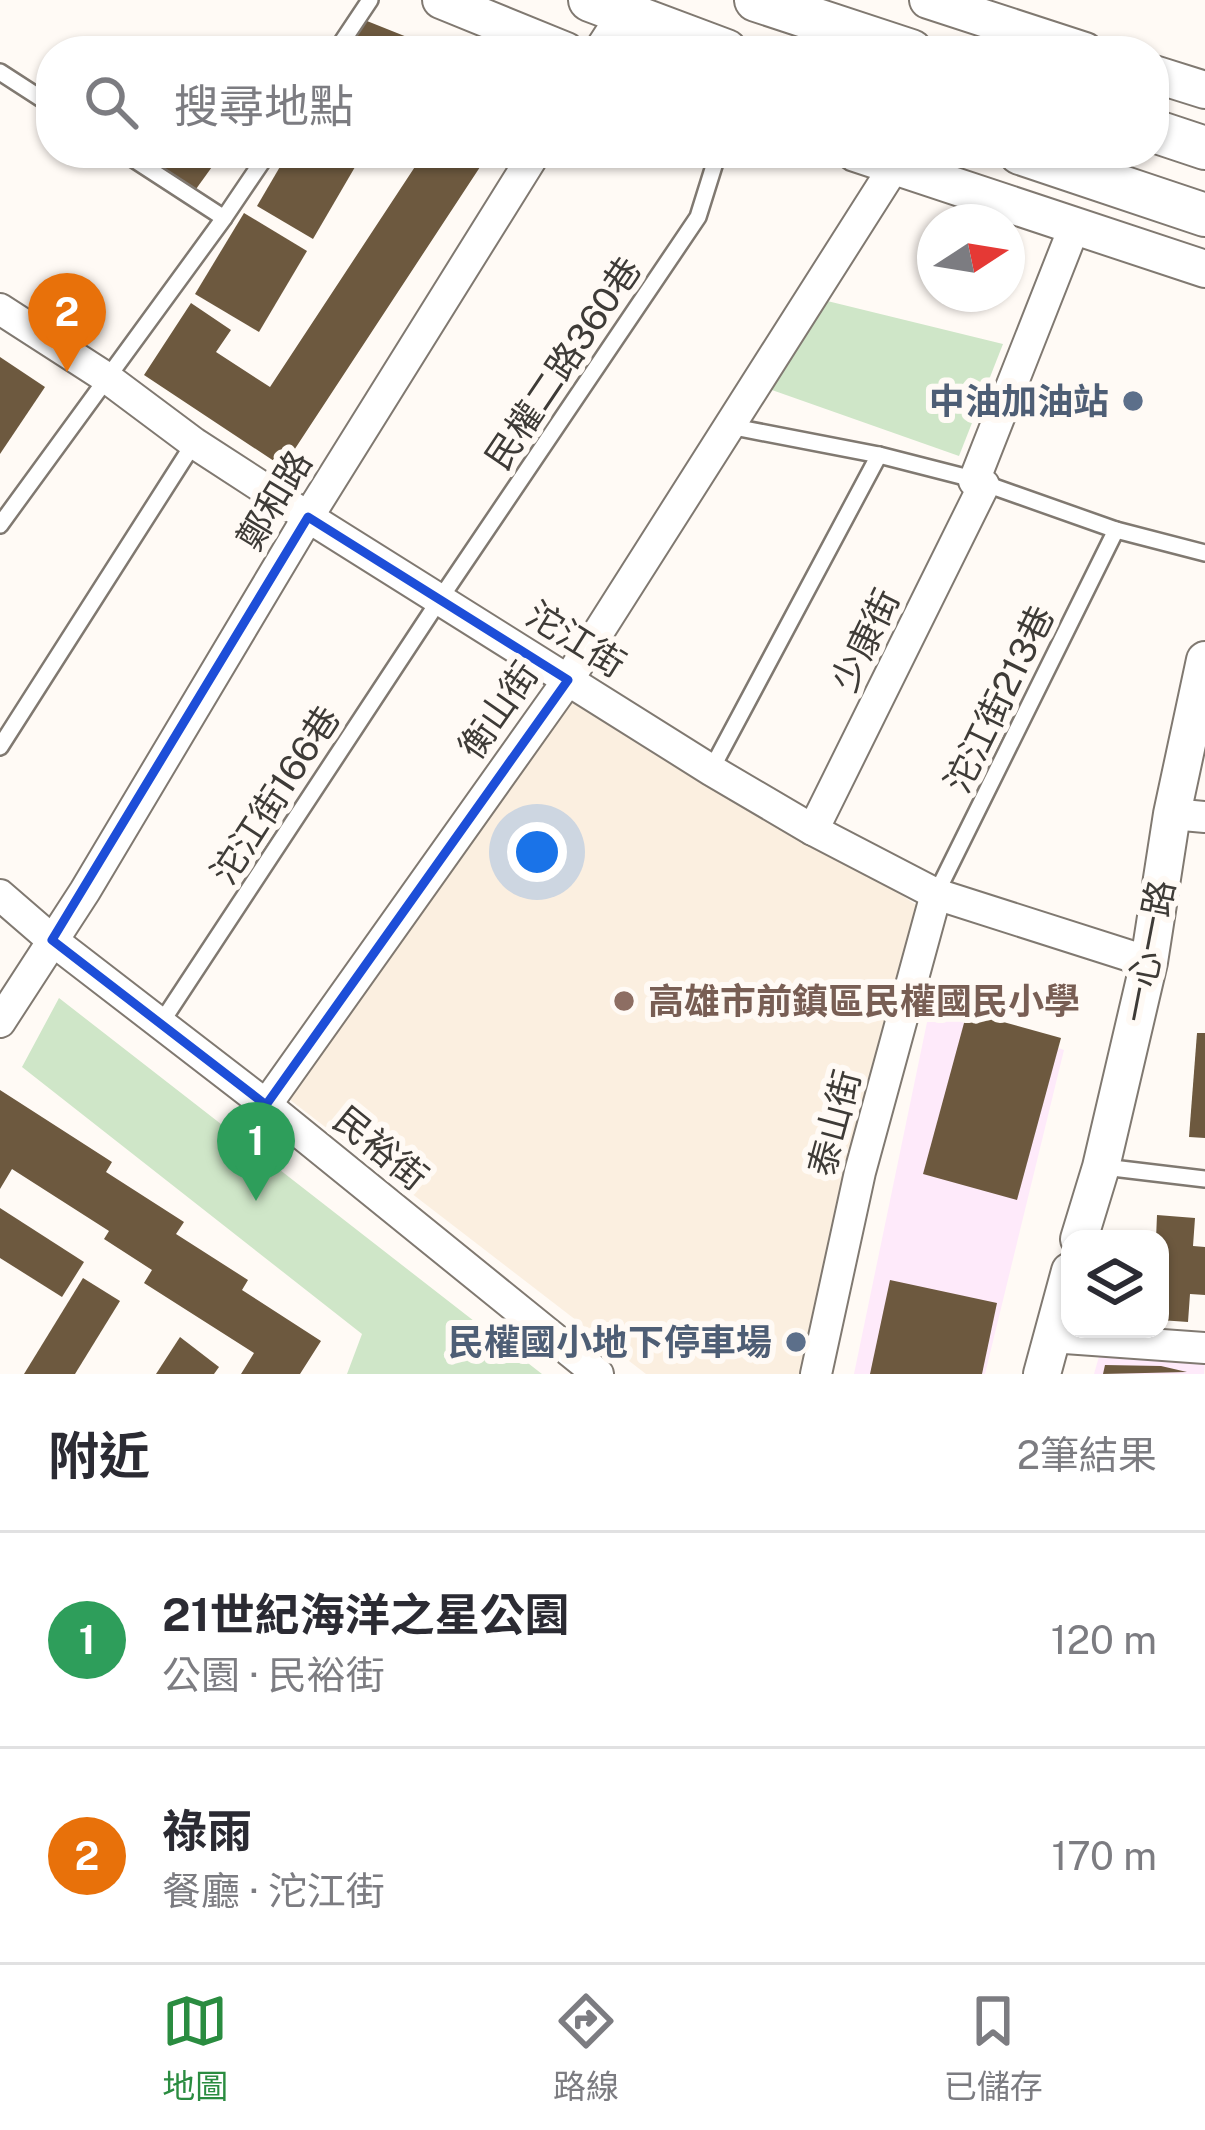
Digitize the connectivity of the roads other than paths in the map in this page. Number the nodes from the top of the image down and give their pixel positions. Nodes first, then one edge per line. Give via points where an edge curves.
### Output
1 (370, 0) edge
2 (441, 0) edge
3 (757, 0) edge
4 (928, 0) edge
5 (615, 5) edge
6 (999, 11) edge
7 (346, 36) edge
8 (529, 36) edge
9 (604, 36) edge
10 (690, 36) edge
11 (866, 36) edge
12 (1052, 36) edge
13 (0, 72) edge
14 (1169, 79) edge
15 (1205, 90) edge
16 (36, 95) edge
17 (1169, 136) edge
18 (1205, 148) edge
19 (147, 168) edge
20 (258, 168) edge
21 (526, 168) edge
22 (713, 168) edge
23 (893, 168) edge
24 (897, 168) edge
25 (1065, 168) edge
26 (1205, 215) edge
27 (224, 218) junction
28 (1075, 225) junction
29 (1205, 269) edge
30 (0, 309) edge
31 (107, 378) junction
32 (729, 426) junction
33 (194, 443) junction
34 (879, 455) junction
35 (976, 481) junction
36 (308, 518) junction
37 (0, 525) edge
38 (1116, 530) junction
39 (1205, 554) edge
40 (440, 599) junction
41 (1205, 660) edge
42 (568, 680) junction
43 (0, 747) edge
44 (711, 770) junction
45 (1189, 816) edge
46 (813, 830) junction
47 (936, 894) junction
48 (0, 895) edge
49 (52, 940) junction
50 (1149, 962) junction
51 (0, 1022) edge
52 (160, 1023) junction
53 (266, 1105) junction
54 (1101, 1166) junction
55 (1205, 1179) edge
56 (1082, 1230) edge
57 (1061, 1302) edge
58 (1051, 1337) junction
59 (1205, 1348) edge
60 (598, 1374) edge
61 (816, 1374) edge
62 (1042, 1374) edge

1 - 7 lane
2 - 8 street
3 - 11 main road
4 - 6 street
5 - 9 street
5 - 10 main road
6 - 12 street
13 - 16 lane
14 - 15 street
17 - 18 main road
19 - 27 lane
20 - 27 lane
21 - 36 street, 鄭和路
22 - 40 lane, 民權二路360巷 via 698,217
23 - 32 street, 衡山街
24 - 28 street
25 - 26 main road
27 - 31 lane
28 - 29 street
28 - 35 street, 少康街
30 - 31 street, 沱江街
31 - 33 street, 沱江街
31 - 37 lane
32 - 34 lane
32 - 42 street, 衡山街
33 - 36 street, 沱江街
33 - 43 lane
34 - 35 lane
34 - 44 lane
35 - 38 lane
35 - 46 street, 少康街
36 - 40 street, 沱江街
36 - 49 street, 鄭和路
38 - 39 lane
38 - 47 lane, 沱江街213巷
40 - 42 street, 沱江街
40 - 52 lane, 沱江街166巷
41 - 45 street, 一心一路
42 - 44 street, 沱江街
42 - 53 street, 衡山街
44 - 46 street, 沱江街
45 - 50 street, 一心一路
46 - 47 street, 沱江街
47 - 50 street, 沱江街
47 - 61 street, 泰山街 via 860,1172
48 - 49 street, 民裕街
49 - 51 street, 鄭和路
49 - 52 street, 民裕街
50 - 54 street, 一心一路
52 - 53 street, 民裕街
53 - 60 street, 民裕街
54 - 55 lane
54 - 56 street, 一心一路
57 - 58 street
58 - 59 street
58 - 62 street

